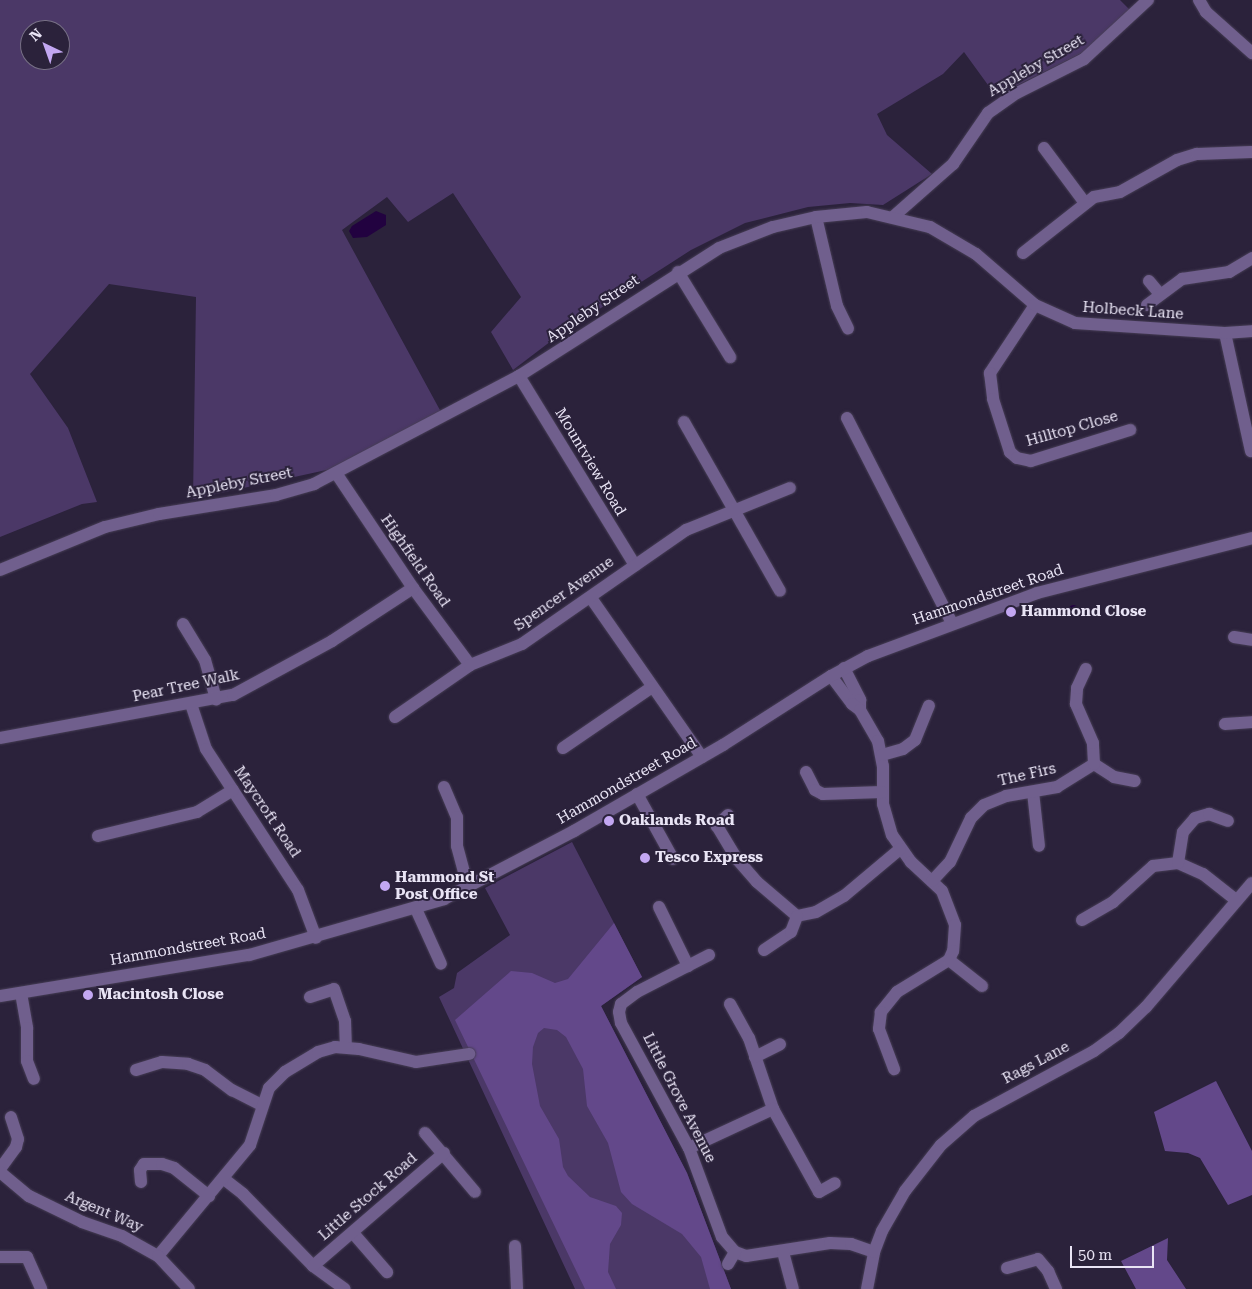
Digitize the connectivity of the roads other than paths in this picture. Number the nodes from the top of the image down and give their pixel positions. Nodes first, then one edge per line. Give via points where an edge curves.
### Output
1 (1148, 0) edge
2 (1199, 0) edge
3 (1252, 53) edge
4 (1044, 148) dead end
5 (1252, 152) edge
6 (1085, 203) junction
7 (894, 216) junction
8 (816, 217) junction
9 (1022, 253) dead end
10 (1252, 258) edge
11 (678, 272) junction
12 (1149, 281) dead end
13 (1160, 294) junction
14 (1035, 305) junction
15 (1147, 305) dead end
16 (848, 329) dead end
17 (1252, 331) edge
18 (1225, 333) junction
19 (730, 357) dead end
20 (519, 376) junction
21 (847, 418) dead end
22 (684, 422) dead end
23 (1130, 430) dead end
24 (1251, 451) edge
25 (336, 473) junction
26 (790, 488) dead end
27 (732, 510) junction
28 (1252, 538) edge
29 (635, 565) junction
30 (0, 570) edge
31 (412, 588) junction
32 (780, 591) dead end
33 (591, 598) junction
34 (952, 623) junction
35 (183, 624) dead end
36 (1234, 637) dead end
37 (1252, 640) edge
38 (470, 665) junction
39 (844, 668) junction
40 (1086, 669) dead end
41 (831, 676) junction
42 (652, 687) junction
43 (216, 699) junction
44 (191, 704) junction
45 (929, 706) dead end
46 (860, 710) junction
47 (395, 717) dead end
48 (1252, 722) edge
49 (1224, 724) dead end
50 (0, 738) edge
51 (563, 748) dead end
52 (882, 755) junction
53 (702, 757) junction
54 (1094, 764) junction
55 (806, 772) dead end
56 (1135, 781) dead end
57 (444, 787) dead end
58 (233, 790) junction
59 (882, 792) junction
60 (1033, 792) junction
61 (637, 794) junction
62 (728, 815) dead end
63 (1228, 821) dead end
64 (98, 836) dead end
65 (1039, 846) dead end
66 (900, 849) junction
67 (673, 859) dead end
68 (1178, 862) junction
69 (932, 881) junction
70 (1252, 883) edge
71 (468, 887) junction
72 (1236, 900) junction
73 (659, 907) dead end
74 (416, 909) junction
75 (797, 916) junction
76 (1082, 920) dead end
77 (316, 938) junction
78 (764, 950) dead end
79 (710, 955) dead end
80 (949, 960) junction
81 (441, 964) dead end
82 (688, 966) junction
83 (982, 986) dead end
84 (21, 993) junction
85 (0, 996) edge
86 (310, 997) dead end
87 (730, 1004) dead end
88 (780, 1044) dead end
89 (346, 1047) junction
90 (469, 1054) dead end
91 (756, 1057) junction
92 (894, 1069) dead end
93 (136, 1070) dead end
94 (34, 1079) dead end
95 (262, 1105) junction
96 (773, 1109) junction
97 (11, 1117) dead end
98 (426, 1133) dead end
99 (689, 1148) junction
100 (444, 1153) junction
101 (0, 1171) edge
102 (224, 1179) junction
103 (141, 1182) dead end
104 (835, 1183) dead end
105 (475, 1192) dead end
106 (209, 1196) junction
107 (353, 1233) junction
108 (515, 1246) dead end
109 (735, 1252) junction
110 (783, 1252) junction
111 (874, 1252) junction
112 (158, 1256) junction
113 (0, 1257) edge
114 (728, 1264) dead end
115 (313, 1266) junction
116 (1007, 1268) dead end
117 (387, 1272) dead end
118 (41, 1289) edge
119 (189, 1289) edge
120 (345, 1289) edge
121 (517, 1289) edge
122 (793, 1289) edge
123 (867, 1289) edge
124 (1056, 1289) edge

1 - 7 street, Appleby Street via 1084,59 1017,93 988,113 953,164
2 - 3 street via 1206,12
4 - 6 street
5 - 6 street via 1197,154 1177,160 1120,192 1094,197
6 - 9 street
7 - 8 street, Appleby Street via 867,212
7 - 14 street, Holbeck Lane via 930,227 960,243
8 - 11 street, Appleby Street via 734,240
8 - 16 street via 837,306
10 - 13 street via 1230,272 1182,279
11 - 19 street
11 - 20 street, Appleby Street
12 - 13 street
13 - 15 street
14 - 18 street, Holbeck Lane via 1075,323
14 - 23 street, Hilltop Close via 990,373 993,399 1010,452 1017,458 1031,461
17 - 18 street, Holbeck Lane
18 - 24 street
20 - 25 street, Appleby Street
20 - 29 street, Mountview Road
21 - 34 street
22 - 27 street
25 - 30 street, Appleby Street via 276,495 159,514 105,527
25 - 31 street, Highfield Road
26 - 27 street, Spencer Avenue
27 - 29 street, Spencer Avenue via 686,530
27 - 32 street
28 - 34 street, Hammondstreet Road via 1067,584
29 - 33 street, Spencer Avenue
31 - 38 street, Highfield Road
31 - 43 street, Pear Tree Walk via 248,689
33 - 38 street, Spencer Avenue via 522,644
33 - 42 street
34 - 39 street, Hammondstreet Road
35 - 43 street via 205,660
36 - 37 street
38 - 47 street, Spencer Avenue
39 - 41 street, Hammondstreet Road
39 - 46 street via 860,700
40 - 54 street via 1077,688 1076,704 1093,743
41 - 46 street
41 - 53 street, Hammondstreet Road
42 - 51 street
42 - 53 street
43 - 44 street, Pear Tree Walk
44 - 50 street, Pear Tree Walk
44 - 58 street, Maycroft Road via 206,749
45 - 52 street via 915,740 903,749
46 - 52 street
48 - 49 street
52 - 59 street
53 - 61 street, Hammondstreet Road
54 - 56 street via 1114,778
54 - 60 street, The Firs via 1057,787
55 - 59 street via 815,790 824,794
57 - 71 street via 457,818 457,846
58 - 64 street via 197,812
58 - 77 street, Maycroft Road via 298,890
59 - 66 street via 887,824
60 - 65 street
60 - 69 street, The Firs via 998,798 979,808 950,862
61 - 67 street
61 - 71 street, Hammondstreet Road via 505,870
62 - 75 street via 717,826 737,859 756,882
63 - 68 street via 1209,814 1189,822 1180,840
66 - 69 street
66 - 75 street via 844,896 816,912
68 - 72 street via 1203,874
68 - 76 street via 1153,866 1113,902
69 - 80 street via 947,900 955,925 954,951
70 - 72 street, Rags Lane
71 - 74 street, Hammondstreet Road
72 - 111 street, Rags Lane via 1146,1007 1119,1033 1094,1051 974,1116 941,1145 905,1191
73 - 82 street
74 - 77 street, Hammondstreet Road
74 - 81 street
75 - 78 street via 792,932
77 - 84 street, Hammondstreet Road via 249,955
79 - 82 street
80 - 83 street
80 - 92 street via 897,992 883,1006 879,1029
82 - 99 street, Little Grove Avenue via 637,992 621,1004 618,1012
84 - 85 street, Hammondstreet Road
84 - 94 street via 27,1028 27,1062
86 - 89 street via 334,989 345,1021
87 - 91 street
88 - 91 street
89 - 90 street via 416,1062
89 - 95 street via 318,1052 285,1072 269,1088
91 - 96 street
93 - 95 street via 162,1062 188,1064 205,1070 232,1090
95 - 102 street via 255,1137
96 - 99 street
96 - 104 street via 818,1192
97 - 101 street via 18,1138 16,1147
98 - 100 street
99 - 109 street, Little Grove Avenue via 717,1227
100 - 105 street
100 - 107 street, Little Stock Road
101 - 112 street, Argent Way via 29,1196 82,1222 122,1236
102 - 106 street
102 - 115 street via 243,1194
103 - 106 street via 140,1170 144,1164 162,1164 174,1168
106 - 112 street
107 - 115 street, Little Stock Road
107 - 117 street
108 - 121 street
109 - 110 street via 746,1256
109 - 114 street
110 - 111 street via 830,1242 851,1244
110 - 122 street
111 - 123 street, Rags Lane
112 - 119 street, Argent Way
113 - 118 street via 27,1257
115 - 120 street
116 - 124 street via 1038,1259

